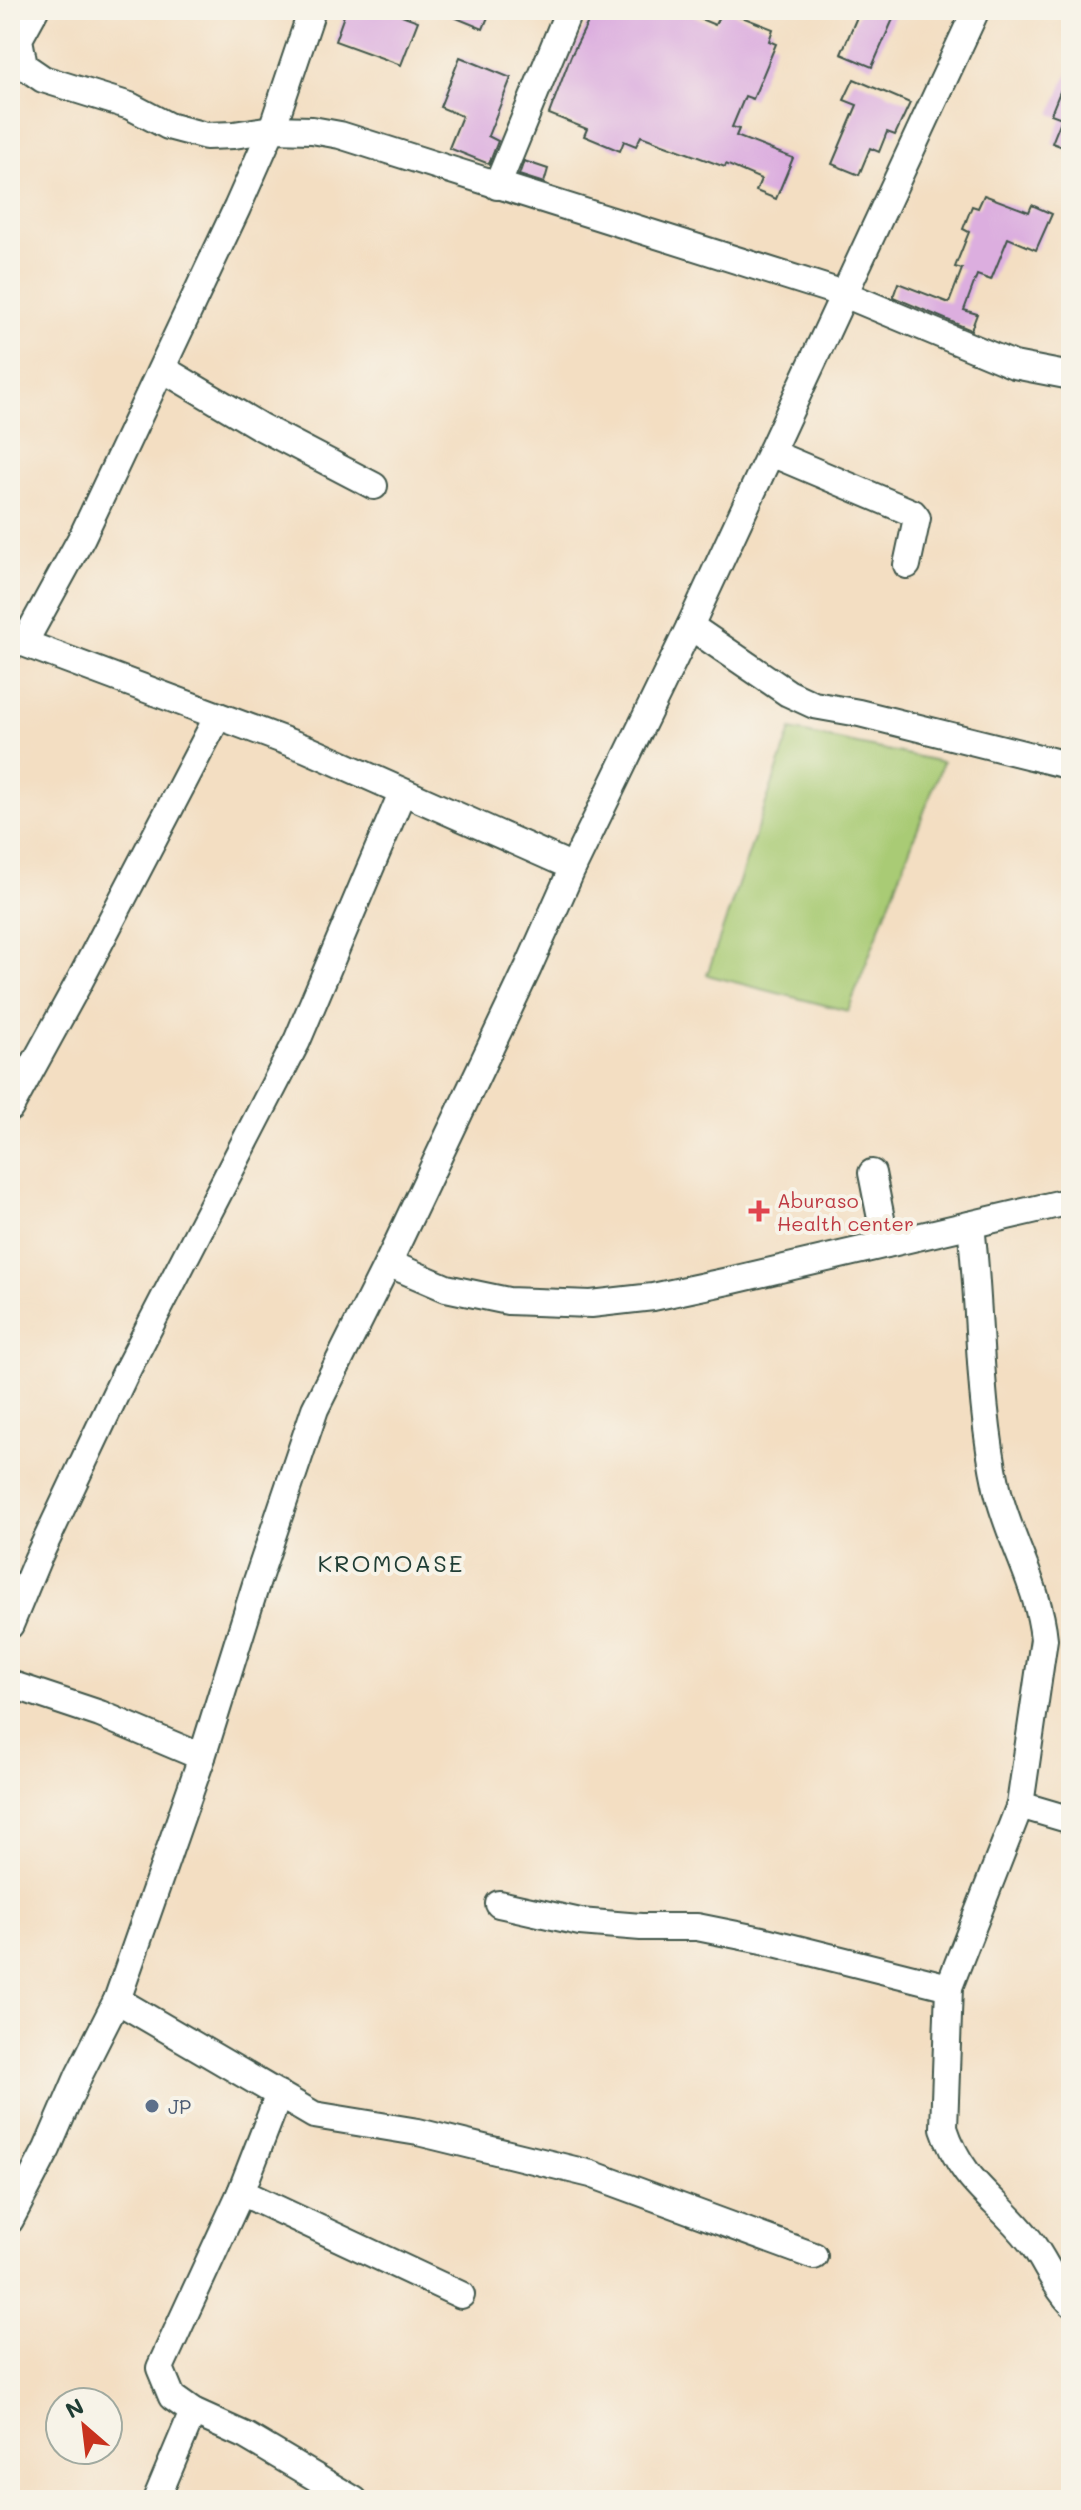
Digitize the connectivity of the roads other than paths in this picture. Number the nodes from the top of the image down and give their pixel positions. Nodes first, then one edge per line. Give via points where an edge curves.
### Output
1 (35, 10) edge
2 (312, 10) edge
3 (569, 10) edge
4 (976, 10) edge
5 (272, 129) junction
6 (497, 186) junction
7 (844, 294) junction
8 (163, 369) junction
9 (1071, 376) edge
10 (771, 453) junction
11 (374, 486) dead end
12 (907, 565) dead end
13 (690, 626) junction
14 (17, 640) edge
15 (218, 716) junction
16 (1071, 766) edge
17 (402, 793) junction
18 (573, 867) junction
19 (20, 1065) edge
20 (10, 1108) edge
21 (872, 1173) dead end
22 (1071, 1201) edge
23 (971, 1225) junction
24 (886, 1244) junction
25 (388, 1263) junction
26 (10, 1625) edge
27 (10, 1684) edge
28 (202, 1757) junction
29 (1020, 1805) junction
30 (1071, 1820) edge
31 (499, 1904) dead end
32 (949, 1987) junction
33 (117, 2000) junction
34 (279, 2094) junction
35 (241, 2192) junction
36 (10, 2220) edge
37 (814, 2256) dead end
38 (461, 2295) dead end
39 (1071, 2303) edge
40 (193, 2412) junction
41 (156, 2500) edge
42 (354, 2500) edge

1 - 5 street via 19,39 24,66 43,79 206,136
2 - 5 street
3 - 6 street
4 - 7 street
5 - 6 street via 340,135
5 - 8 street
6 - 7 street
7 - 9 street via 1014,365
7 - 10 street
8 - 11 street
8 - 14 street via 82,537
10 - 12 street via 913,513 917,518
10 - 13 street
13 - 16 street via 814,705
13 - 18 street
14 - 15 street
15 - 17 street
15 - 19 street via 77,986
17 - 18 street
17 - 26 street via 297,1041 125,1374
18 - 25 street
19 - 20 street
21 - 24 street
22 - 23 street
23 - 24 street
23 - 29 street via 984,1408 997,1489 1043,1627
24 - 25 street via 653,1297 591,1304 508,1301 446,1288
25 - 28 street via 315,1409
27 - 28 street
28 - 33 street
29 - 30 street
29 - 32 street
31 - 32 street via 580,1922 697,1927
32 - 39 street via 944,2128 950,2146 982,2192 1033,2243
33 - 34 street
33 - 36 street
34 - 35 street
34 - 37 street via 314,2115 418,2132 591,2174
35 - 38 street
35 - 40 street via 160,2368 172,2397
40 - 41 street
40 - 42 street via 246,2436

